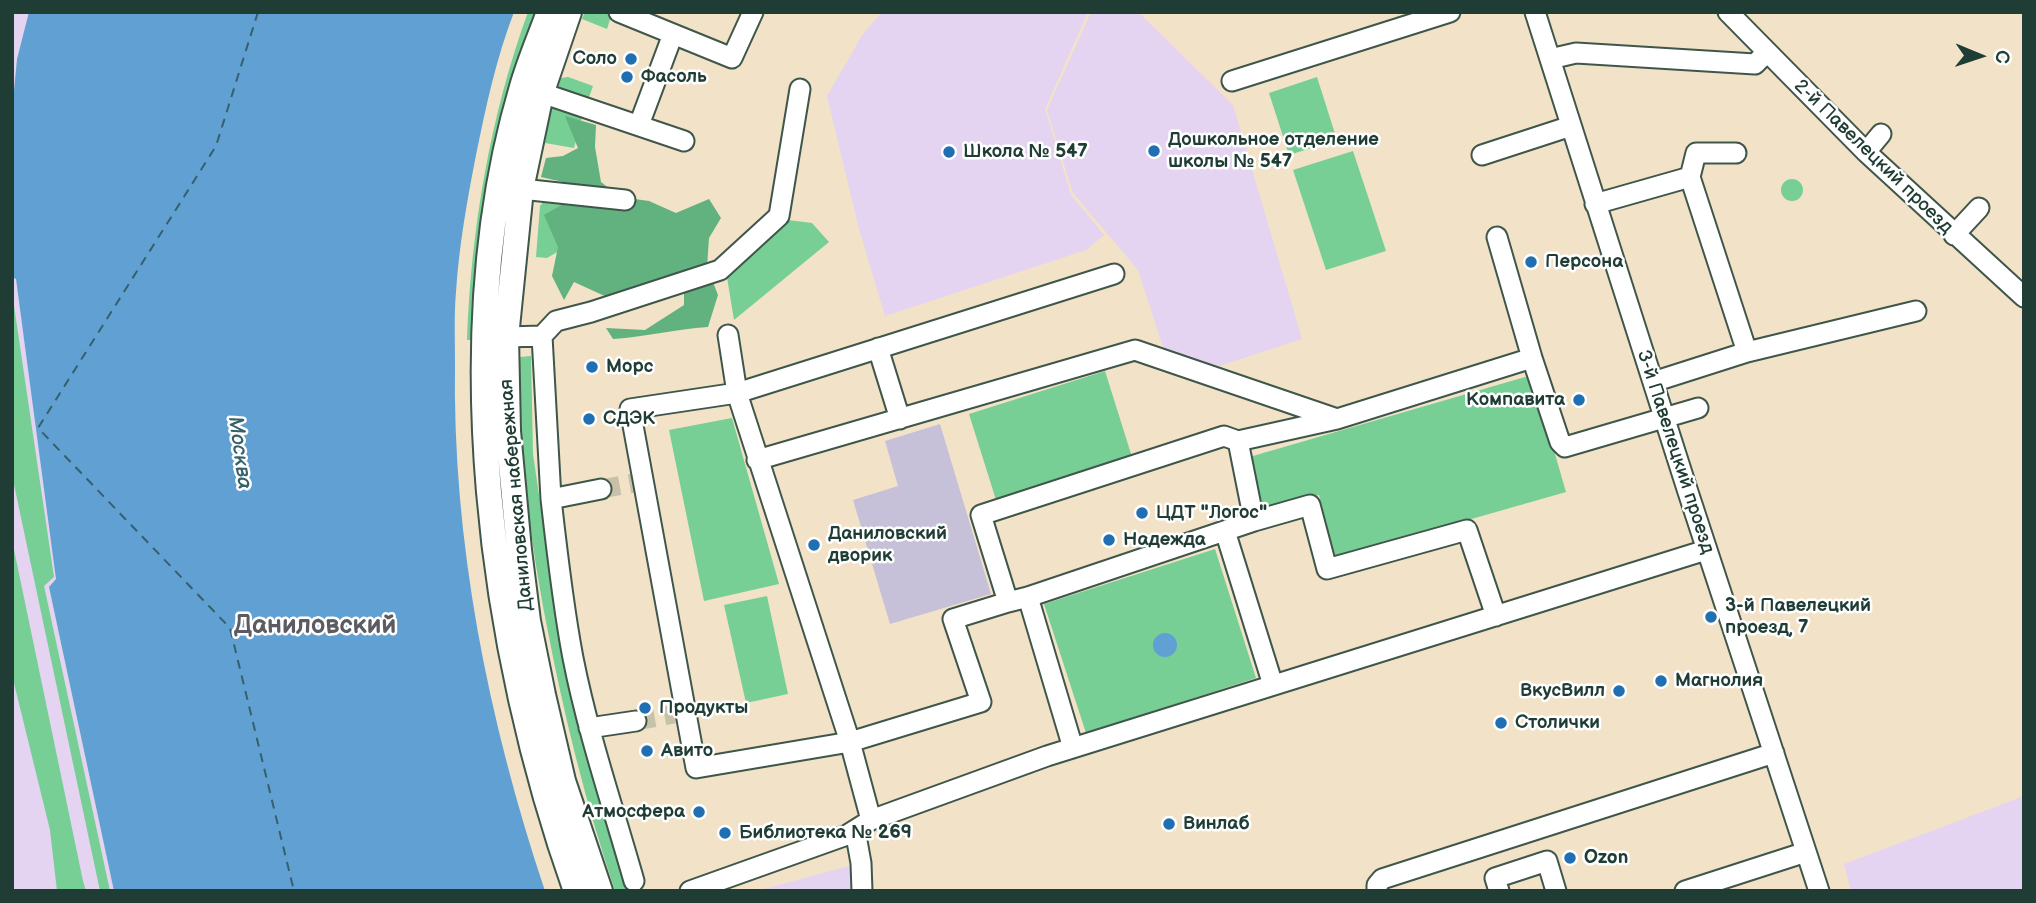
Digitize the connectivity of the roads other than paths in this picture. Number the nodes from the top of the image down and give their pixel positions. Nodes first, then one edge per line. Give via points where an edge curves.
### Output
1 (549, 12) edge
2 (569, 12) edge
3 (620, 12) edge
4 (752, 12) edge
5 (1450, 12) edge
6 (1535, 12) edge
7 (1728, 12) edge
8 (1393, 21) edge
9 (673, 34) junction
10 (1766, 53) junction
11 (1550, 59) junction
12 (1232, 81) dead end
13 (800, 89) dead end
14 (531, 90) junction
15 (639, 125) junction
16 (1571, 125) junction
17 (1881, 134) dead end
18 (684, 141) dead end
19 (1866, 152) junction
20 (1736, 153) dead end
21 (1482, 155) dead end
22 (1690, 177) junction
23 (521, 189) junction
24 (625, 200) dead end
25 (1595, 204) junction
26 (1979, 208) dead end
27 (1954, 235) junction
28 (1497, 237) dead end
29 (1114, 274) dead end
30 (2024, 297) edge
31 (1916, 311) dead end
32 (728, 335) dead end
33 (542, 336) junction
34 (506, 337) junction
35 (878, 348) junction
36 (1747, 352) junction
37 (1532, 358) junction
38 (1653, 382) junction
39 (737, 393) junction
40 (1698, 408) dead end
41 (1664, 418) junction
42 (900, 419) junction
43 (1337, 419) junction
44 (1238, 441) junction
45 (757, 460) junction
46 (601, 489) tunnel mouth
47 (551, 499) junction
48 (1254, 521) junction
49 (1225, 531) junction
50 (1706, 550) junction
51 (1028, 597) junction
52 (1008, 602) junction
53 (1496, 616) junction
54 (1273, 685) junction
55 (636, 721) tunnel mouth
56 (589, 727) junction
57 (850, 742) junction
58 (1073, 748) junction
59 (1773, 753) junction
60 (863, 825) junction
61 (1806, 852) junction
62 (634, 881) dead end
63 (576, 891) edge
64 (600, 891) edge
65 (690, 891) edge
66 (862, 891) edge
67 (1377, 891) edge
68 (1499, 891) edge
69 (1556, 891) edge
70 (1685, 891) edge
71 (1819, 891) edge

1 - 14 main road, Даниловская набережная
2 - 14 main road, Даниловская набережная
3 - 9 street
4 - 9 street via 732,58
5 - 8 street
6 - 11 street, 3-й Павелецкий проезд
7 - 10 street, 2-й Павелецкий проезд
8 - 12 street
9 - 15 street
10 - 11 street via 1755,64 1576,53
10 - 19 street, 2-й Павелецкий проезд
11 - 16 street, 3-й Павелецкий проезд
13 - 33 street via 779,216 720,270 556,321
14 - 15 street
14 - 23 main road, Даниловская набережная
14 - 63 main road, Даниловская набережная via 507,150 488,283 485,454 501,594 531,744
15 - 18 street
16 - 21 street
16 - 25 street, 3-й Павелецкий проезд
17 - 19 street
19 - 27 street, 2-й Павелецкий проезд
20 - 22 street via 1696,153
22 - 25 street
22 - 36 street
23 - 24 street
23 - 34 main road, Даниловская набережная
25 - 38 street, 3-й Павелецкий проезд
26 - 27 street
27 - 30 street, 2-й Павелецкий проезд
28 - 37 street
29 - 35 street
31 - 36 street
32 - 39 street
33 - 34 street
33 - 47 street
34 - 64 main road, Даниловская набережная via 508,431 528,621 563,781
35 - 39 street
35 - 42 street
36 - 38 street
37 - 41 street via 1565,447
37 - 43 street
38 - 41 street, 3-й Павелецкий проезд
39 - 45 street
39 - 57 street via 629,409 680,713 696,768
40 - 41 street
41 - 50 street, 3-й Павелецкий проезд
42 - 43 street via 1135,349
42 - 45 street
43 - 44 street
44 - 48 street
44 - 52 street via 1224,436 981,515
45 - 57 street
46 - 47 street
47 - 56 street via 573,659
48 - 49 street
48 - 53 street via 1310,505 1327,569 1467,530
49 - 51 street
49 - 54 street
50 - 53 street
50 - 59 street, 3-й Павелецкий проезд
51 - 52 street
51 - 58 street
52 - 57 street via 953,619 981,702
53 - 54 street
54 - 58 street
55 - 56 street
56 - 62 street
57 - 60 street
58 - 60 street
59 - 61 street, 3-й Павелецкий проезд
59 - 67 street via 1382,879
60 - 65 street via 847,835
60 - 66 street
61 - 70 street
61 - 71 street, 3-й Павелецкий проезд
68 - 69 street via 1495,878 1547,861

